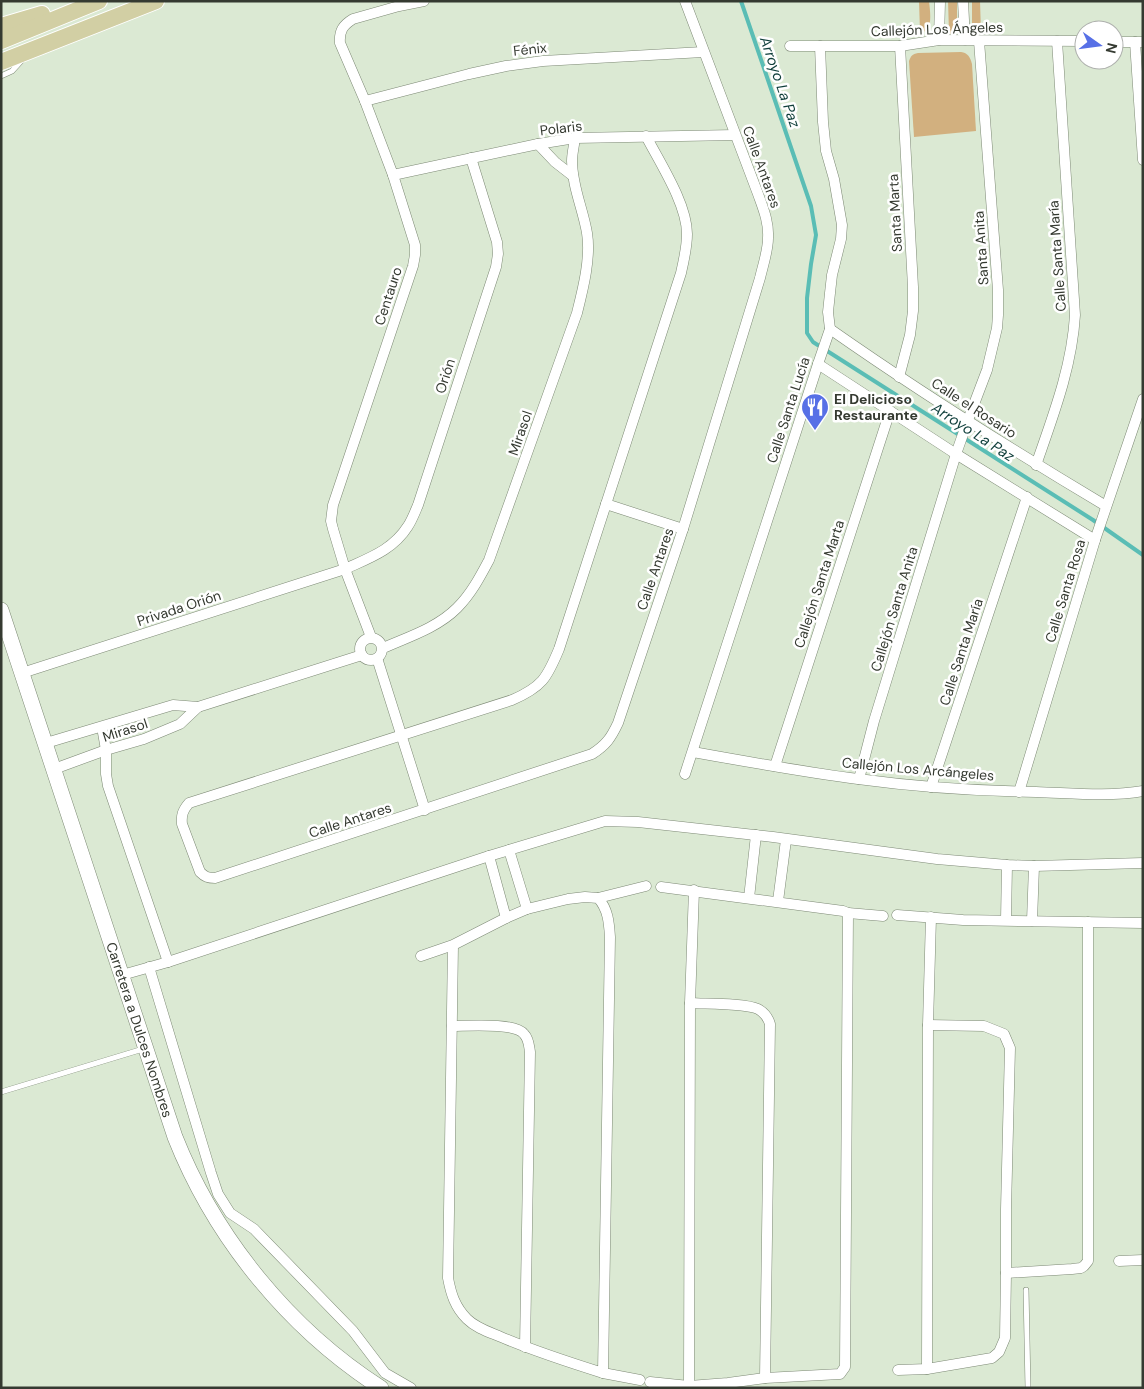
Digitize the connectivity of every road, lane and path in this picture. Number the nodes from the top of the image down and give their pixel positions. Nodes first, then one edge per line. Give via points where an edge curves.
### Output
1 (98, 1) edge
2 (156, 1) edge
3 (424, 1) edge
4 (685, 1) edge
5 (940, 1) edge
6 (964, 1) edge
7 (1, 26) edge
8 (939, 40) junction
9 (965, 40) junction
10 (1057, 40) junction
11 (1, 41) edge
12 (979, 41) junction
13 (1074, 41) edge
14 (1124, 42) edge
15 (1139, 42) edge
16 (790, 46) dead end
17 (820, 46) junction
18 (900, 46) junction
19 (30, 51) junction
20 (703, 52) junction
21 (1, 62) edge
22 (1, 76) edge
23 (365, 101) junction
24 (735, 135) junction
25 (646, 136) junction
26 (576, 138) junction
27 (538, 144) junction
28 (471, 158) junction
29 (1143, 160) edge
30 (393, 175) junction
31 (574, 176) junction
32 (830, 331) junction
33 (818, 362) junction
34 (899, 377) junction
35 (1143, 399) edge
36 (890, 411) junction
37 (967, 423) junction
38 (957, 450) junction
39 (1036, 465) junction
40 (1027, 497) junction
41 (606, 504) junction
42 (1105, 509) junction
43 (683, 529) junction
44 (1096, 536) junction
45 (345, 569) junction
46 (1, 610) edge
47 (371, 637) junction
48 (383, 648) junction
49 (362, 655) junction
50 (378, 658) junction
51 (22, 673) junction
52 (198, 707) junction
53 (102, 727) junction
54 (401, 734) junction
55 (46, 744) junction
56 (106, 750) junction
57 (693, 752) junction
58 (775, 766) junction
59 (54, 769) junction
60 (685, 774) dead end
61 (858, 779) junction
62 (931, 787) junction
63 (1143, 791) edge
64 (1019, 792) junction
65 (425, 810) junction
66 (756, 835) junction
67 (786, 840) junction
68 (509, 850) junction
69 (489, 856) junction
70 (1143, 863) edge
71 (1008, 865) junction
72 (1034, 866) junction
73 (646, 886) dead end
74 (661, 887) dead end
75 (694, 890) junction
76 (598, 898) junction
77 (749, 898) junction
78 (778, 901) junction
79 (527, 909) junction
80 (848, 913) junction
81 (897, 915) dead end
82 (883, 916) dead end
83 (931, 917) junction
84 (506, 918) junction
85 (1006, 920) junction
86 (1032, 921) junction
87 (1088, 922) junction
88 (1143, 923) edge
89 (453, 945) junction
90 (420, 956) dead end
91 (168, 962) junction
92 (150, 967) junction
93 (122, 976) junction
94 (690, 1003) junction
95 (928, 1025) junction
96 (452, 1026) junction
97 (146, 1048) junction
98 (1, 1092) edge
99 (1143, 1260) edge
100 (1120, 1261) dead end
101 (1006, 1273) junction
102 (1026, 1290) dead end
103 (525, 1347) junction
104 (927, 1369) junction
105 (898, 1370) dead end
106 (603, 1373) junction
107 (765, 1378) junction
108 (689, 1386) junction
109 (381, 1388) edge
110 (411, 1388) edge
111 (1028, 1388) edge

1 - 7 main road
1 - 11 main road
2 - 19 main road
3 - 23 street, Centauro via 353,19 342,28 340,43
4 - 20 street, Calle Antares
5 - 8 street
6 - 9 street
8 - 9 street, Callejón Los Ángeles
8 - 18 street, Callejón Los Ángeles
9 - 12 street, Callejón Los Ángeles
10 - 12 street, Callejón Los Ángeles
10 - 13 street, Callejón Los Ángeles
10 - 39 street, Calle Santa María via 1075,315 1062,386
12 - 37 street, Santa Anita via 998,315 988,370
14 - 15 street
15 - 29 street
16 - 17 street, Callejón Los Ángeles
17 - 18 street, Callejón Los Ángeles
17 - 32 street, Calle Santa Lucía via 826,151 842,225 832,275 828,312
18 - 34 street, Santa Marta via 913,311
19 - 21 main road
19 - 22 lane via 12,71
20 - 23 street, Fénix via 506,66
20 - 24 street, Calle Antares
23 - 30 street, Centauro
24 - 25 street, Polaris
24 - 43 street, Calle Antares via 766,218 768,237 760,278
25 - 26 street, Polaris
25 - 41 street via 685,217 686,252
26 - 27 street, Polaris
26 - 31 street, Mirasol via 572,160
27 - 28 street, Polaris
27 - 31 street
28 - 30 street, Polaris
28 - 45 street, Orión via 497,242 496,266 409,525 398,540 381,552
30 - 45 street, Centauro via 413,235 415,255 333,506 331,521
31 - 48 street, Mirasol via 587,235 584,285 577,313 489,560 476,586 457,608 434,626
32 - 33 street, Calle Santa Lucía
32 - 34 street, Calle el Rosario
33 - 36 street
33 - 57 street, Calle Santa Lucía
34 - 37 street, Calle el Rosario
35 - 42 street, Calle Santa Rosa
36 - 38 street
36 - 58 street, Callejón Santa Marta
37 - 38 street, Santa Anita
37 - 39 street, Calle el Rosario
38 - 40 street
38 - 61 street, Callejón Santa Anita
39 - 42 street, Calle el Rosario
40 - 44 street
40 - 62 street, Calle Santa María
41 - 43 street
41 - 54 street via 559,649 542,682 512,700
42 - 44 street, Calle Santa Rosa
43 - 65 street, Calle Antares via 618,723 603,747 592,754
44 - 64 street, Calle Santa Rosa
45 - 47 street, Centauro
45 - 51 street, Privada Orión
46 - 51 main road, Carretera a Dulces Nombres
47 - 48 street via 381,642
47 - 49 street via 361,644
48 - 50 street
49 - 50 street via 366,659
49 - 52 street, Mirasol
50 - 54 street
51 - 55 main road, Carretera a Dulces Nombres
52 - 53 street, Mirasol via 174,705
52 - 56 street, Mirasol via 180,724
53 - 55 street, Mirasol
53 - 56 street
54 - 65 street
54 - 65 street, Calle Antares via 189,803 181,816 182,824 200,872 215,878
55 - 59 main road, Carretera a Dulces Nombres
56 - 59 street, Mirasol
56 - 91 street via 108,786
57 - 58 street, Callejón Los Arcángeles
57 - 60 street, Calle Santa Lucía
58 - 61 street, Callejón Los Arcángeles
59 - 93 main road, Carretera a Dulces Nombres
61 - 62 street, Callejón Los Arcángeles
62 - 64 street, Callejón Los Arcángeles
63 - 64 street, Callejón Los Arcángeles via 1096,794
66 - 67 street
66 - 68 street via 605,821
66 - 77 street
67 - 71 street
67 - 78 street
68 - 69 street
68 - 79 street
69 - 84 street
69 - 91 street
70 - 72 street
71 - 72 street
71 - 85 street
72 - 86 street
73 - 76 street
74 - 75 street
75 - 77 street
75 - 94 street
76 - 79 street via 568,899
76 - 106 street via 606,911 610,937
77 - 78 street
78 - 80 street
79 - 84 street
80 - 82 street
80 - 107 street via 845,1368 840,1374
81 - 83 street
83 - 85 street
83 - 95 street
84 - 89 street
85 - 86 street
86 - 87 street
87 - 88 street
87 - 101 street via 1088,1261 1084,1266 1072,1269
89 - 90 street
89 - 96 street
91 - 92 street
92 - 93 street
92 - 110 street via 218,1194 230,1213 254,1229 353,1331 385,1373
93 - 97 main road, Carretera a Dulces Nombres
94 - 107 street via 746,1006 759,1010 768,1018
94 - 108 street
95 - 101 street via 984,1026 1004,1034 1010,1048
95 - 104 street
96 - 103 street via 450,1294 460,1312 476,1326
96 - 103 street via 513,1027 524,1034 529,1043
97 - 98 lane
97 - 109 main road, Carretera a Dulces Nombres via 186,1166 229,1239 266,1287 298,1321 332,1352
99 - 100 street
101 - 104 street via 1005,1338 999,1352 992,1358
102 - 111 lane
103 - 106 street
104 - 105 street
106 - 108 street
107 - 108 street

